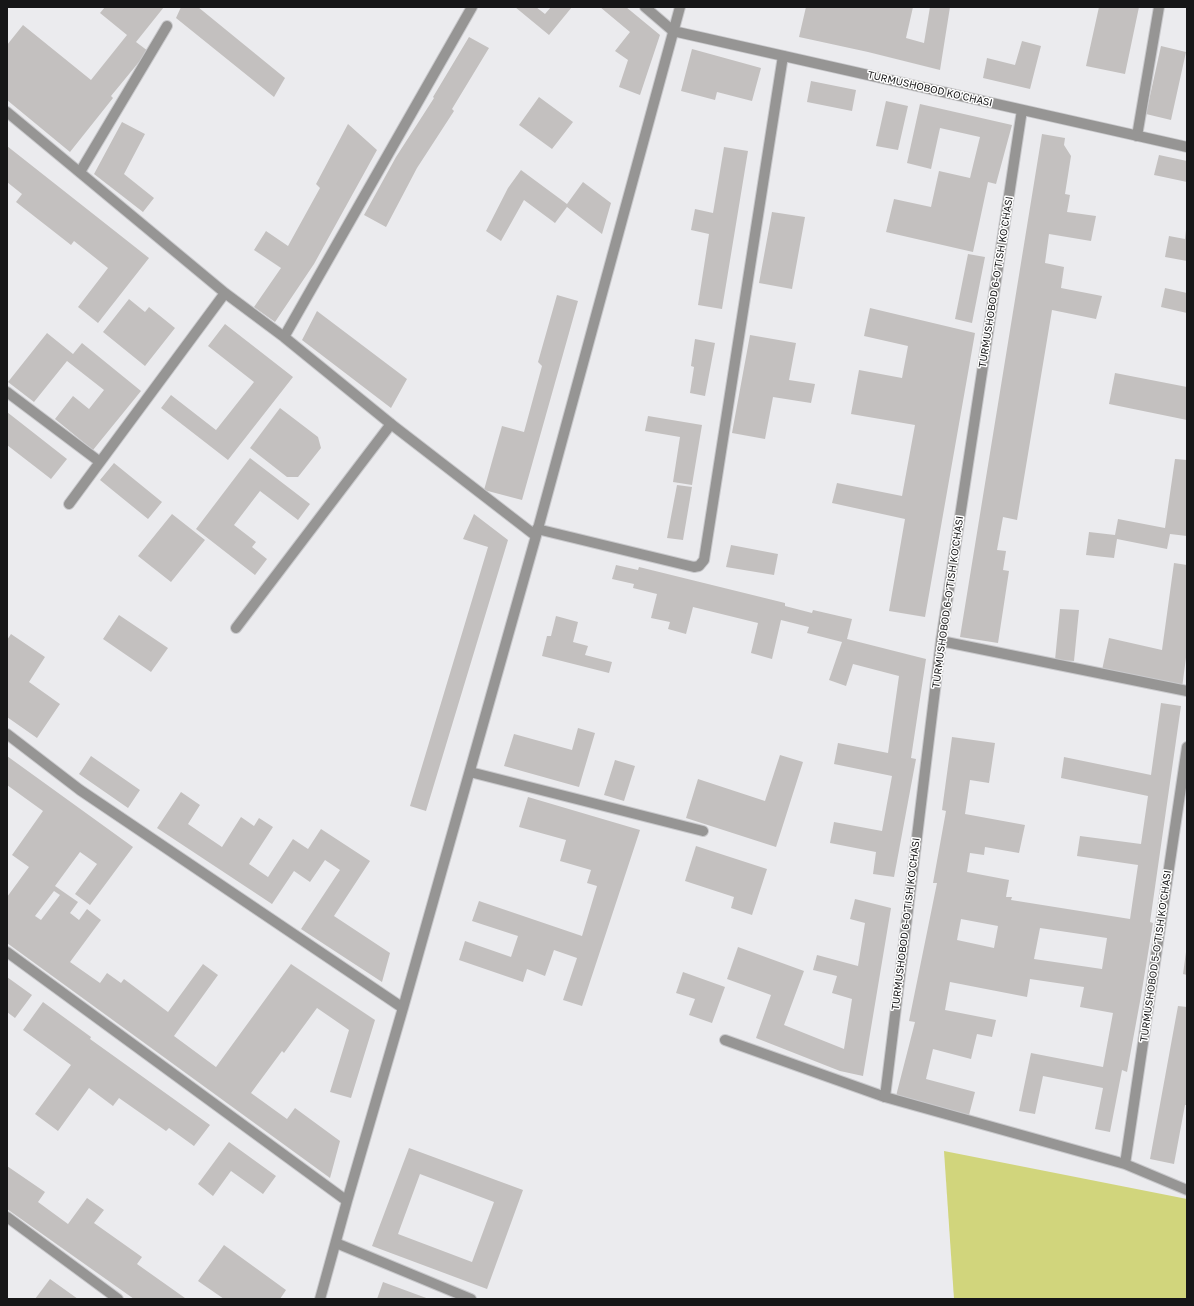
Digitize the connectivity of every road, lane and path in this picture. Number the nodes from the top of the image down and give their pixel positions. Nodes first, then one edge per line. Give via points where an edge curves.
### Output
1 (472, 7) edge
2 (645, 7) edge
3 (680, 7) edge
4 (1158, 7) edge
5 (167, 26) dead end
6 (673, 31) junction
7 (783, 56) junction
8 (1022, 110) junction
9 (7, 112) edge
10 (1137, 136) junction
11 (1187, 147) edge
12 (80, 172) junction
13 (225, 293) junction
14 (284, 337) junction
15 (7, 392) edge
16 (391, 424) junction
17 (100, 462) junction
18 (69, 504) dead end
19 (536, 533) junction
20 (236, 628) dead end
21 (941, 641) junction
22 (1187, 691) edge
23 (7, 734) edge
24 (1187, 747) edge
25 (470, 772) junction
26 (703, 831) dead end
27 (7, 952) edge
28 (402, 1008) junction
29 (725, 1040) dead end
30 (885, 1097) junction
31 (1125, 1164) junction
32 (1187, 1190) edge
33 (347, 1201) junction
34 (7, 1218) edge
35 (336, 1243) junction
36 (118, 1299) edge
37 (320, 1299) edge
38 (471, 1299) edge

1 - 14 street
2 - 6 street
3 - 6 street
4 - 10 street
5 - 12 street
6 - 7 street, TURMUSHOBOD KO'CHASI
6 - 19 street
7 - 8 street, TURMUSHOBOD KO'CHASI
7 - 19 street via 704,560 699,566 694,567
8 - 10 street, TURMUSHOBOD KO'CHASI
8 - 21 street, TURMUSHOBOD 6-O'TISH KO'CHASI
9 - 12 street
10 - 11 street, TURMUSHOBOD KO'CHASI
12 - 13 street
13 - 14 street
13 - 17 street
14 - 16 street
15 - 17 street
16 - 19 street
16 - 20 street
17 - 18 street
19 - 25 street
21 - 22 street
21 - 30 street, TURMUSHOBOD 6-O'TISH KO'CHASI
23 - 28 street via 80,790
24 - 31 street, TURMUSHOBOD 5-O'TISH KO'CHASI
25 - 26 street
25 - 28 street
27 - 33 street
28 - 33 street
29 - 30 street
30 - 31 street
31 - 32 street
33 - 35 street
34 - 36 street
35 - 37 street
35 - 38 street

